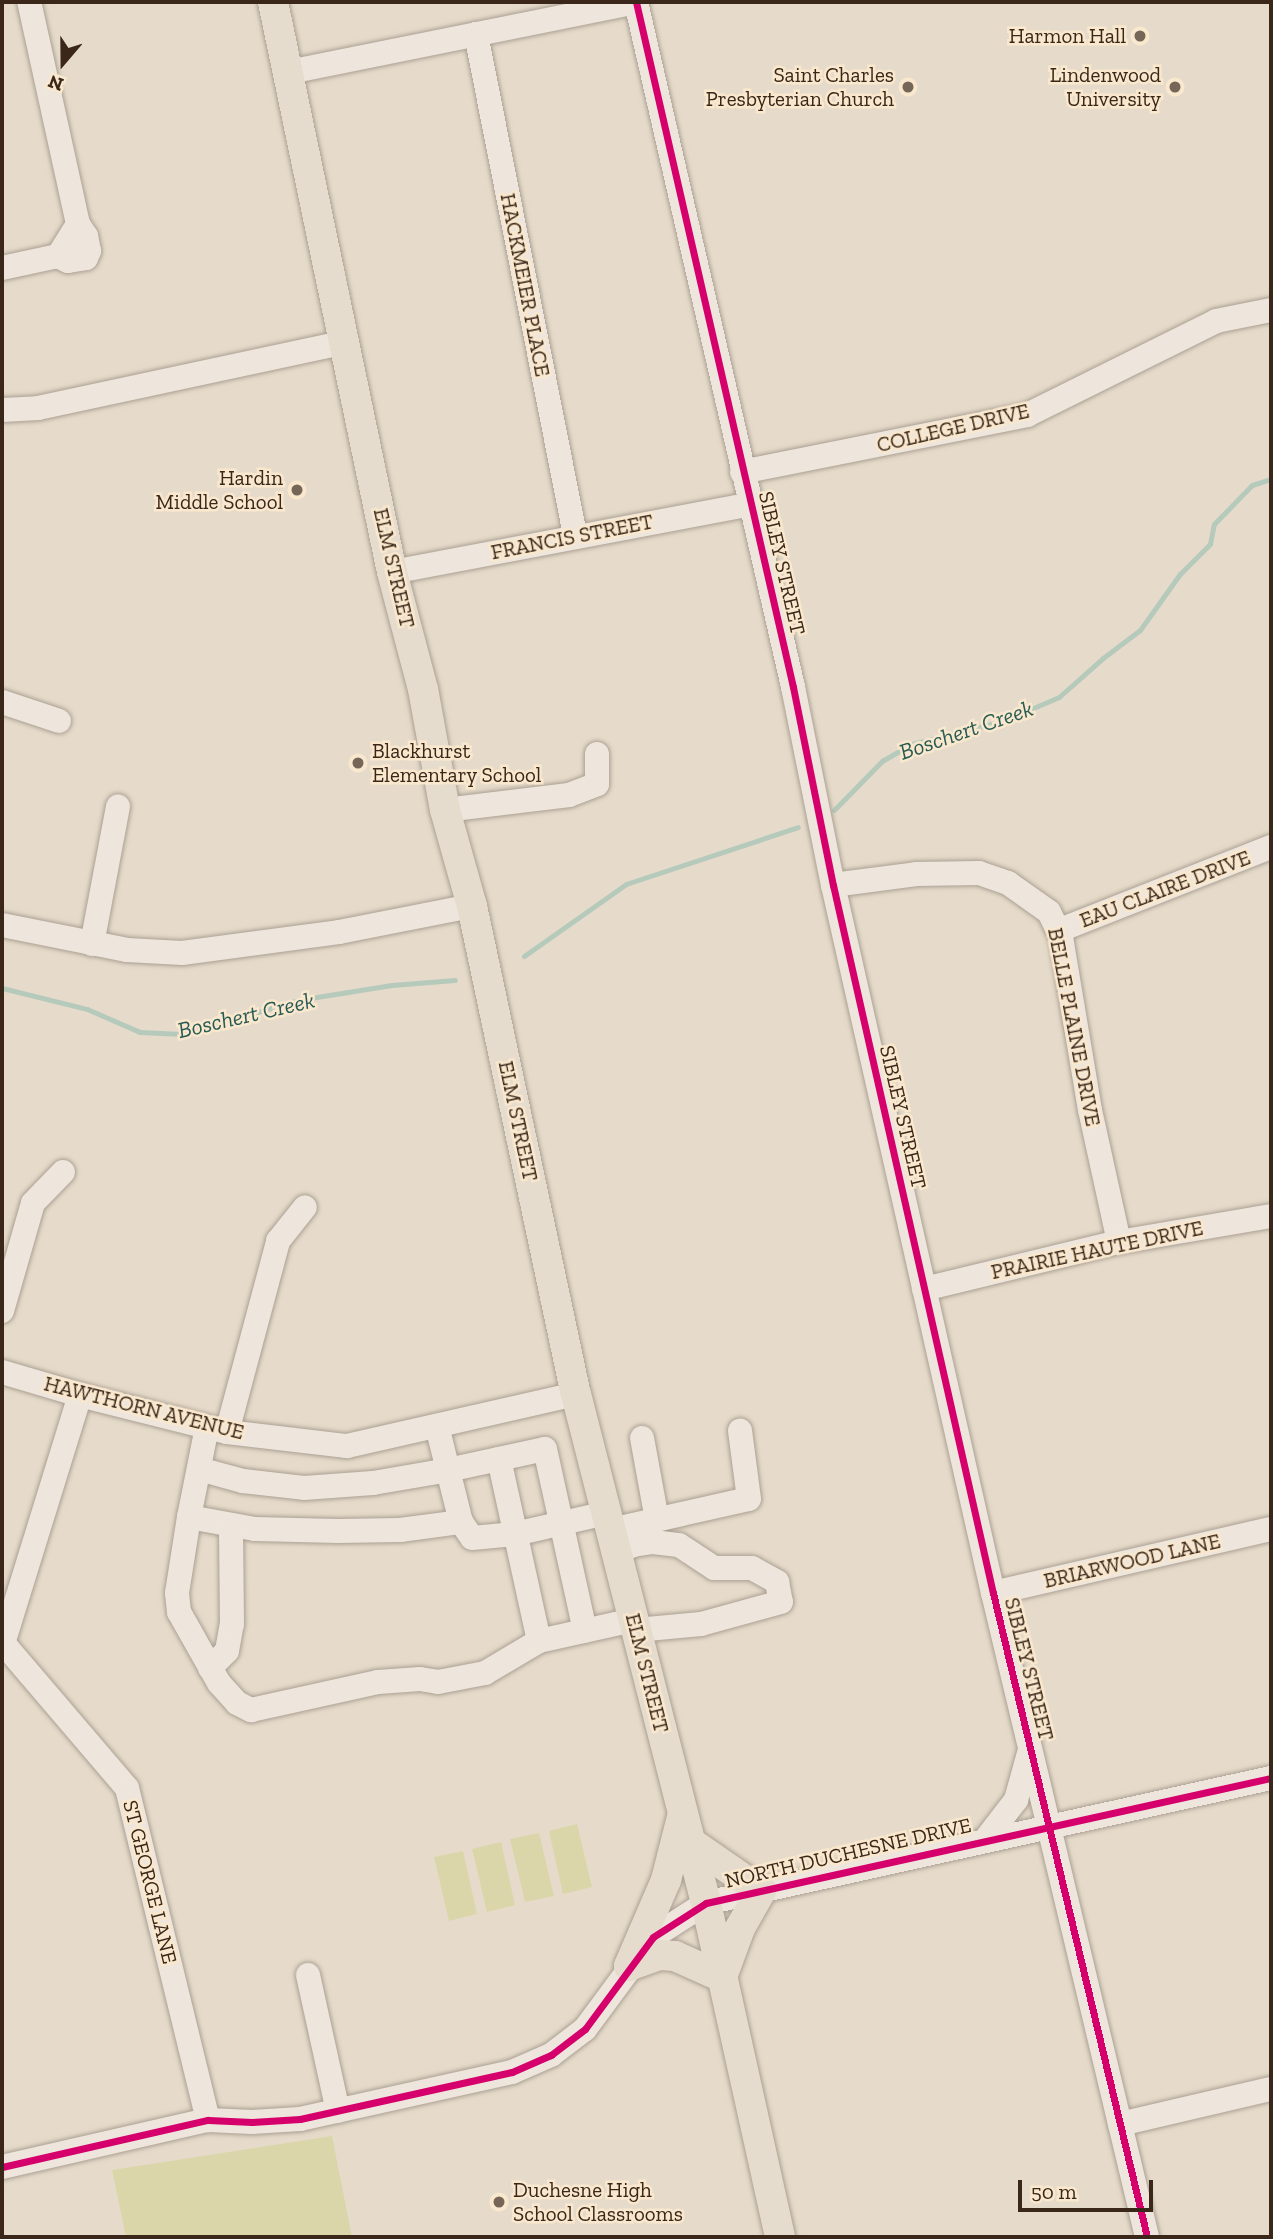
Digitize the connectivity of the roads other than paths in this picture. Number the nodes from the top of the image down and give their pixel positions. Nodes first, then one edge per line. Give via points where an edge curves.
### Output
1 (29, 2) edge
2 (273, 2) edge
3 (636, 2) edge
4 (476, 34) junction
5 (289, 72) junction
6 (2, 268) edge
7 (1271, 310) edge
8 (345, 342) junction
9 (2, 411) edge
10 (742, 472) junction
11 (751, 504) junction
12 (575, 535) junction
13 (392, 572) junction
14 (2, 702) edge
15 (59, 720) dead end
16 (597, 754) dead end
17 (118, 806) dead end
18 (445, 810) junction
19 (1271, 847) edge
20 (833, 885) junction
21 (472, 906) junction
22 (2, 925) edge
23 (1059, 930) junction
24 (92, 944) junction
25 (63, 1172) dead end
26 (305, 1207) dead end
27 (1271, 1216) edge
28 (1119, 1242) junction
29 (923, 1289) junction
30 (2, 1311) edge
31 (2, 1372) edge
32 (576, 1394) junction
33 (80, 1395) junction
34 (437, 1426) junction
35 (217, 1429) junction
36 (740, 1431) dead end
37 (642, 1438) dead end
38 (499, 1459) junction
39 (198, 1469) junction
40 (448, 1470) junction
41 (189, 1517) junction
42 (657, 1520) junction
43 (461, 1522) junction
44 (560, 1523) junction
45 (231, 1525) junction
46 (1271, 1529) edge
47 (611, 1532) junction
48 (515, 1534) junction
49 (993, 1593) junction
50 (635, 1625) junction
51 (585, 1631) junction
52 (539, 1640) junction
53 (3, 1646) edge
54 (210, 1668) junction
55 (1030, 1749) junction
56 (1271, 1778) edge
57 (683, 1813) junction
58 (1049, 1825) junction
59 (985, 1840) junction
60 (690, 1842) junction
61 (761, 1891) junction
62 (706, 1903) junction
63 (629, 1966) junction
64 (308, 1975) dead end
65 (722, 1977) junction
66 (1271, 2089) edge
67 (338, 2111) junction
68 (208, 2120) junction
69 (1120, 2123) junction
70 (2, 2167) edge
71 (780, 2237) edge
72 (1147, 2237) edge

1 - 6 street via 78,224 58,256
2 - 5 main road, ELM STREET
3 - 4 street
3 - 10 street, SIBLEY STREET
4 - 5 street
4 - 12 street, HACKMEIER PLACE
5 - 8 main road, ELM STREET
7 - 10 street, COLLEGE DRIVE via 1216,321 1027,415
8 - 9 street via 38,408
8 - 13 main road, ELM STREET
10 - 11 street, SIBLEY STREET
11 - 12 street, FRANCIS STREET
11 - 20 street, SIBLEY STREET
12 - 13 street, FRANCIS STREET
13 - 18 main road, ELM STREET via 423,689
14 - 15 street
16 - 18 street via 597,784 569,795
17 - 24 street
18 - 21 main road, ELM STREET
19 - 23 street, EAU CLAIRE DRIVE
20 - 23 street, BELLE PLAINE DRIVE via 916,874 979,873 1025,892 1049,912
20 - 29 street, SIBLEY STREET
21 - 24 street via 338,932 182,953
21 - 32 main road, ELM STREET
22 - 24 street
23 - 28 street, BELLE PLAINE DRIVE via 1090,1110
25 - 30 street via 33,1203
26 - 35 street via 278,1241
27 - 28 street, PRAIRIE HAUTE DRIVE
28 - 29 street, PRAIRIE HAUTE DRIVE
29 - 49 street, SIBLEY STREET
31 - 33 street, HAWTHORN AVENUE
32 - 34 street, HAWTHORN AVENUE
32 - 47 main road, ELM STREET
33 - 35 street, HAWTHORN AVENUE
33 - 53 street
34 - 35 street, HAWTHORN AVENUE via 347,1446
34 - 40 street
35 - 39 street
36 - 42 street via 749,1499
37 - 42 street
38 - 40 street
38 - 44 street via 545,1449
38 - 48 street
39 - 40 street via 243,1481 304,1488 373,1483
39 - 41 street
40 - 43 street
41 - 45 street
41 - 54 street via 177,1593 179,1612
42 - 47 street
43 - 45 street via 400,1530 338,1531
43 - 48 street via 472,1538
44 - 47 street
44 - 48 street
44 - 51 street
45 - 54 street via 232,1624 227,1651
46 - 49 street, BRIARWOOD LANE
47 - 50 main road, ELM STREET
47 - 50 street via 641,1544 679,1545 714,1568 752,1568 777,1582 780,1602 701,1624
48 - 52 street
49 - 55 street, SIBLEY STREET
50 - 51 street
50 - 57 main road, ELM STREET
51 - 52 street
52 - 54 street via 485,1673 438,1682 378,1682 251,1710 237,1703
53 - 68 street, ST GEORGE LANE via 127,1788
55 - 58 street, SIBLEY STREET
55 - 59 street via 1016,1800
56 - 58 street, NORTH DUCHESNE DRIVE
57 - 60 main road, ELM STREET
57 - 63 main road via 666,1880
58 - 59 street, NORTH DUCHESNE DRIVE
58 - 69 street, SIBLEY STREET
59 - 61 street, NORTH DUCHESNE DRIVE
60 - 61 main road
60 - 62 main road, ELM STREET
61 - 62 street, NORTH DUCHESNE DRIVE
61 - 65 main road via 740,1928
62 - 63 street, NORTH DUCHESNE DRIVE via 653,1937
62 - 65 main road, ELM STREET
63 - 65 main road via 660,1955 675,1956
63 - 67 street, NORTH DUCHESNE DRIVE via 585,2029 551,2055 512,2073
64 - 67 street
65 - 71 main road, ELM STREET
66 - 69 street
67 - 68 street, NORTH DUCHESNE DRIVE via 300,2119
68 - 70 street, NORTH DUCHESNE DRIVE
69 - 72 street, SIBLEY STREET

